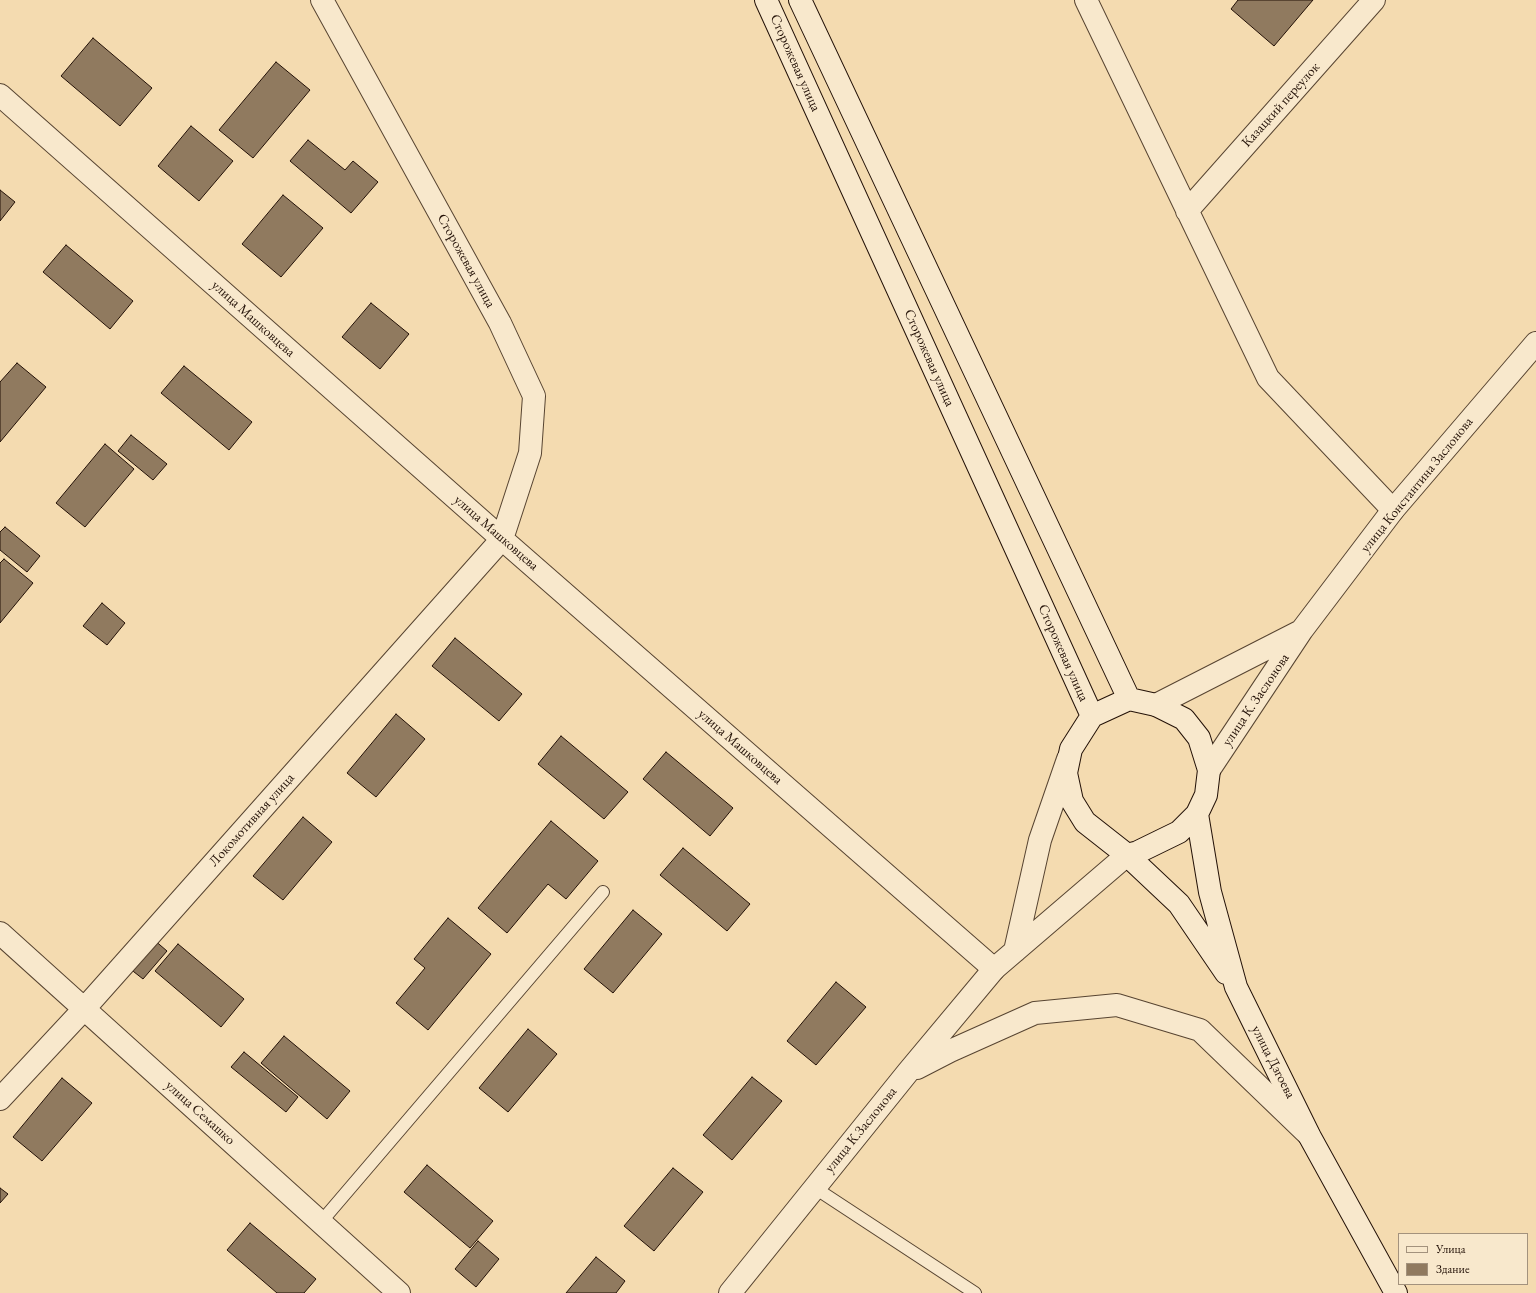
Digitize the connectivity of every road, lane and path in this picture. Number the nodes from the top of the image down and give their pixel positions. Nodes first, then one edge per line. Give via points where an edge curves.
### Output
1 (322, 0) edge
2 (766, 0) edge
3 (800, 0) edge
4 (1086, 0) edge
5 (1374, 0) edge
6 (0, 95) edge
7 (1187, 211) junction
8 (1536, 343) edge
9 (1393, 510) junction
10 (502, 539) junction
11 (1302, 630) junction
12 (1129, 699) junction
13 (1156, 705) junction
14 (1092, 716) junction
15 (1071, 749) junction
16 (1209, 770) junction
17 (1197, 814) junction
18 (1127, 855) junction
19 (603, 892) dead end
20 (0, 933) edge
21 (1016, 951) junction
22 (994, 969) junction
23 (1236, 987) junction
24 (84, 1009) junction
25 (908, 1072) junction
26 (0, 1099) edge
27 (1310, 1137) junction
28 (815, 1188) junction
29 (321, 1222) junction
30 (399, 1293) edge
31 (730, 1293) edge
32 (975, 1293) edge
33 (1396, 1293) edge

1 - 10 street, Сторожевая улица via 500,323 534,396 530,453
2 - 14 street, Сторожевая улица
3 - 12 street
4 - 7 street
5 - 7 street, Казацкий переулок
6 - 10 street, улица Машковцева
7 - 9 street via 1268,378
8 - 9 street, улица Константина Заслонова
9 - 11 street, улица Константина Заслонова
10 - 22 street, улица Машковцева
10 - 24 street, Локомотивная улица
11 - 13 street
11 - 16 street, улица К. Заслонова
12 - 13 street
12 - 14 street
13 - 16 street via 1184,719 1200,738
14 - 15 street
15 - 18 street via 1066,773 1072,801 1085,822
15 - 21 street via 1040,840
16 - 17 street via 1206,795
17 - 18 street via 1179,832
17 - 23 street, улица Дзгоева via 1210,892
18 - 21 street, улица К.Заслонова
18 - 23 street via 1180,904
19 - 29 lane
20 - 24 street, улица Семашко
21 - 22 street, улица К.Заслонова
22 - 25 street, улица К.Заслонова
23 - 27 street, улица Дзгоева
24 - 26 street, Локомотивная улица
24 - 29 street, улица Семашко
25 - 27 street via 1035,1013 1117,1005 1200,1030
25 - 28 street, улица К.Заслонова
27 - 33 street, улица Дзгоева
28 - 31 street, улица К.Заслонова
28 - 32 lane
29 - 30 street, улица Семашко

